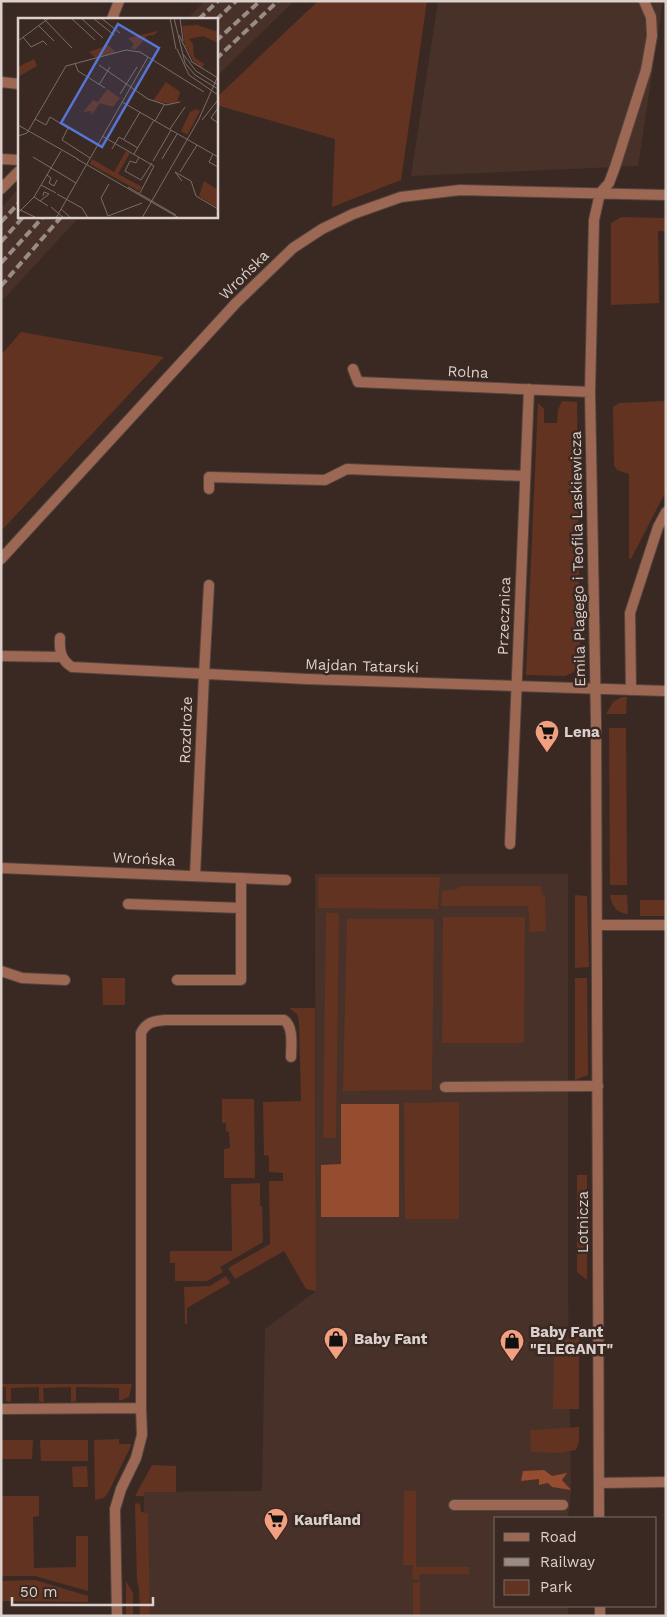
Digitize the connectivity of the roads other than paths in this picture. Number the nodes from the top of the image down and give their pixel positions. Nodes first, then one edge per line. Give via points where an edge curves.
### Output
1 (119, 1) edge
2 (644, 1) edge
3 (112, 18) edge
4 (1, 82) edge
5 (18, 84) edge
6 (1, 159) edge
7 (18, 160) edge
8 (18, 172) edge
9 (1, 189) edge
10 (600, 193) junction
11 (666, 195) edge
12 (352, 369) dead end
13 (529, 389) junction
14 (590, 392) junction
15 (524, 476) junction
16 (209, 489) dead end
17 (666, 512) edge
18 (1, 559) edge
19 (209, 585) dead end
20 (60, 638) dead end
21 (1, 656) edge
22 (62, 658) junction
23 (204, 675) junction
24 (517, 687) junction
25 (596, 690) junction
26 (631, 690) junction
27 (666, 691) edge
28 (510, 844) dead end
29 (1, 868) edge
30 (195, 876) junction
31 (241, 878) junction
32 (286, 880) dead end
33 (128, 904) dead end
34 (241, 908) junction
35 (666, 925) edge
36 (597, 926) junction
37 (1, 971) edge
38 (65, 980) dead end
39 (177, 980) dead end
40 (291, 1057) dead end
41 (598, 1086) junction
42 (445, 1088) dead end
43 (1, 1408) edge
44 (141, 1408) junction
45 (666, 1482) edge
46 (599, 1483) junction
47 (454, 1505) dead end
48 (563, 1505) dead end
49 (599, 1517) edge
50 (118, 1616) edge

1 - 3 street
2 - 10 street, Emila Plagego i Teofila Laskiewicza via 651,17 652,36 646,70 612,175
4 - 5 street
6 - 7 street
8 - 9 street
10 - 11 street, Wrońska
10 - 14 street, Emila Plagego i Teofila Laskiewicza via 594,220
10 - 18 street, Wrońska via 460,190 401,197 322,229 293,248 236,303
12 - 13 street, Rolna via 358,382
13 - 14 street, Rolna
13 - 15 street, Przecznica
14 - 25 street, Emila Plagego i Teofila Laskiewicza
15 - 16 street via 347,469 325,480 209,477
15 - 24 street, Przecznica
17 - 26 street via 630,613
19 - 23 street, Rozdroże
20 - 22 street
21 - 22 street, Majdan Tatarski
22 - 23 street, Majdan Tatarski via 72,667
23 - 24 street, Majdan Tatarski
23 - 30 street, Rozdroże
24 - 25 street, Majdan Tatarski
24 - 28 street, Przecznica
25 - 26 street, Majdan Tatarski
25 - 36 street, Emila Plagego i Teofila Laskiewicza
26 - 27 street, Majdan Tatarski
29 - 30 street, Wrońska
30 - 31 street, Wrońska
31 - 32 street, Wrońska
31 - 34 street
33 - 34 street
34 - 39 street via 241,980
35 - 36 street
36 - 41 street, Lotnicza
37 - 38 street via 22,978
40 - 44 street via 290,1026 284,1020 165,1020 149,1023 141,1033
41 - 42 street
41 - 46 street, Lotnicza
43 - 44 street
44 - 50 street via 142,1435 115,1509
45 - 46 street
46 - 49 street, Lotnicza
47 - 48 street

